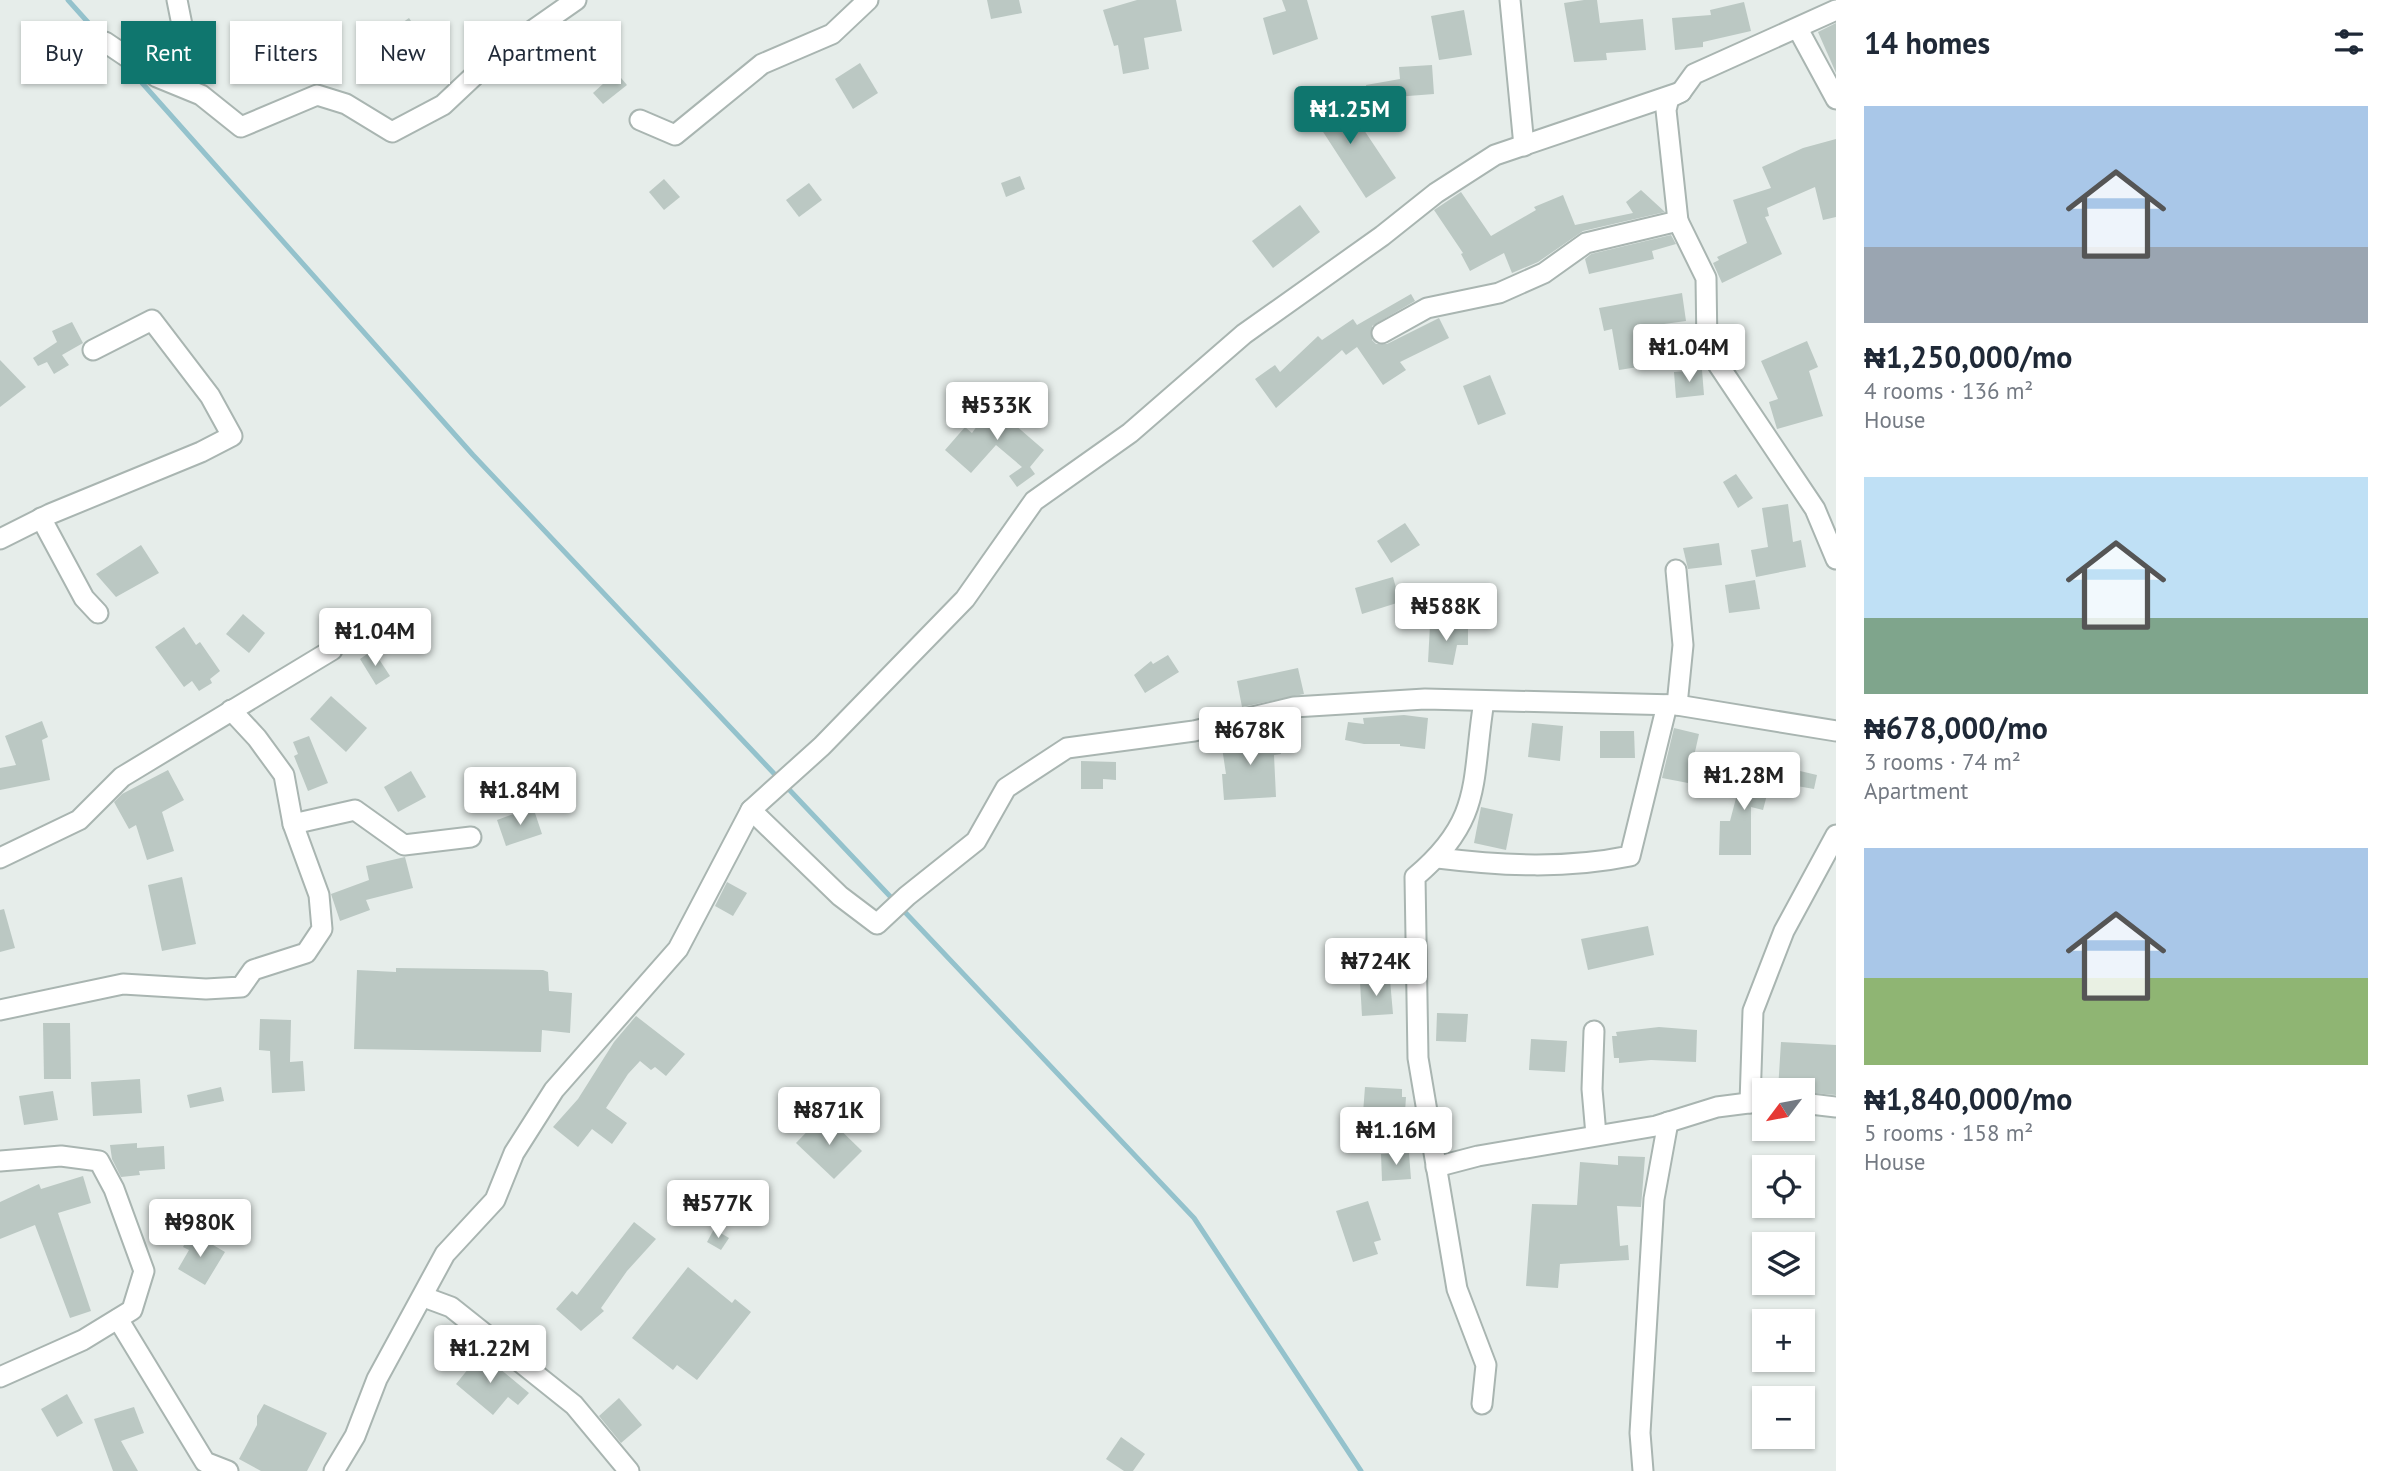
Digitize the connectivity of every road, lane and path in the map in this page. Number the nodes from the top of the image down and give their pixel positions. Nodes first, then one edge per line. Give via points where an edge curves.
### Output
1 (177, 0) edge
2 (576, 0) edge
3 (868, 0) edge
4 (1510, 0) edge
5 (1836, 10) edge
6 (181, 21) edge
7 (1798, 29) junction
8 (107, 43) edge
9 (1681, 92) junction
10 (1836, 99) edge
11 (640, 120) dead end
12 (1524, 146) junction
13 (1678, 221) junction
14 (1382, 333) dead end
15 (93, 350) dead end
16 (41, 519) junction
17 (0, 539) edge
18 (1836, 559) edge
19 (1676, 570) dead end
20 (99, 613) dead end
21 (332, 650) dead end
22 (1484, 701) junction
23 (1672, 705) junction
24 (230, 710) junction
25 (1836, 731) edge
26 (751, 810) junction
27 (293, 824) junction
28 (1836, 835) edge
29 (471, 836) dead end
30 (0, 858) edge
31 (1438, 858) junction
32 (0, 1010) edge
33 (1594, 1031) dead end
34 (1756, 1078) edge
35 (1752, 1103) edge
36 (1815, 1105) edge
37 (1836, 1107) edge
38 (1668, 1122) junction
39 (1596, 1135) junction
40 (0, 1161) edge
41 (1436, 1167) junction
42 (424, 1297) junction
43 (118, 1319) junction
44 (0, 1377) edge
45 (1482, 1404) dead end
46 (228, 1471) edge
47 (334, 1471) edge
48 (629, 1471) edge
49 (1643, 1471) edge

1 - 6 street
2 - 8 street via 494,58 443,105 392,132 346,104 317,95 241,127 201,94 157,77
3 - 11 street via 832,34 762,64 675,135
4 - 12 street
5 - 7 street
7 - 9 street via 1694,74
7 - 10 street
9 - 12 street
9 - 13 street via 1669,98 1666,110
12 - 26 street via 1495,155 1436,193 1244,334 1130,433 1034,501 965,599 822,747
13 - 14 street via 1586,243 1544,273 1499,293 1427,308
13 - 18 street via 1706,278 1707,348 1815,509
15 - 16 street via 152,320 211,396 232,436
16 - 17 street
16 - 20 street via 84,598
19 - 23 street via 1683,645
21 - 24 street
22 - 23 street
22 - 26 street via 1425,699 1294,708 1194,731 1067,748 1006,788 976,841 877,924 840,896
22 - 31 street via 1467,817
23 - 25 street
23 - 31 street via 1630,856 1588,865
24 - 27 street via 284,775
24 - 30 street via 122,777 79,820
26 - 42 street via 678,949 554,1090 514,1153 495,1200 445,1254
27 - 29 street via 355,810 404,845
27 - 32 street via 319,894 322,929 306,953 253,970 241,987 123,984
28 - 34 street via 1784,931 1753,1010
31 - 41 street via 1415,877 1414,924 1418,1058
33 - 39 street
35 - 38 street via 1717,1107
36 - 37 street
38 - 39 street
38 - 49 street via 1654,1199 1640,1433
39 - 41 street
40 - 43 street via 61,1156 99,1161 144,1271 132,1310
41 - 45 street via 1457,1289 1486,1365
42 - 47 street via 396,1342 355,1436
42 - 48 street via 451,1307 574,1405
43 - 44 street
43 - 46 street via 205,1462

